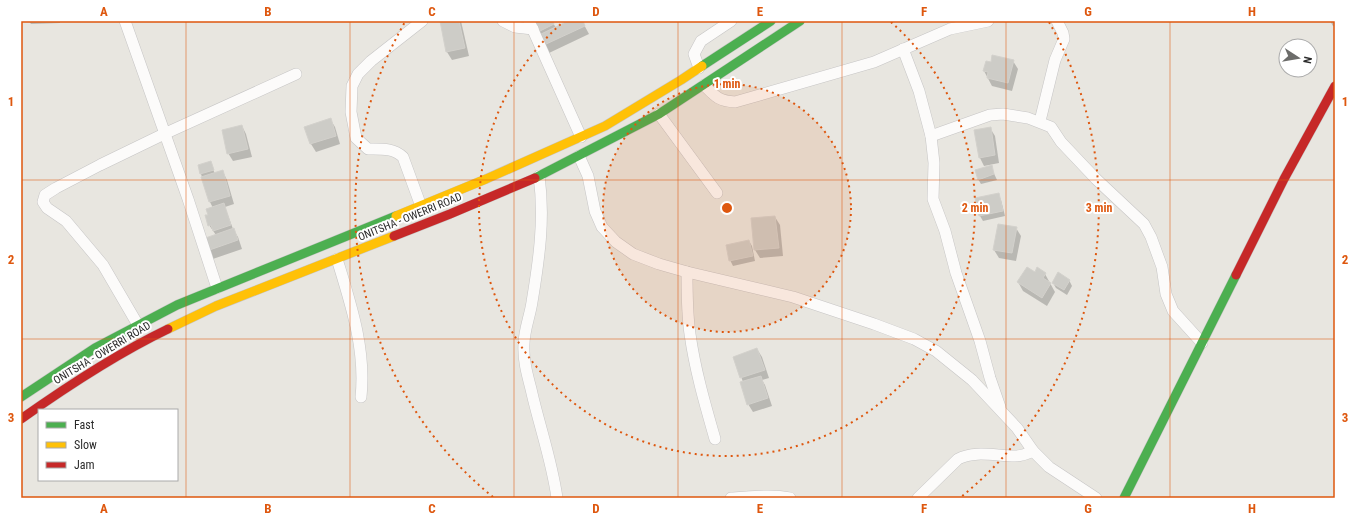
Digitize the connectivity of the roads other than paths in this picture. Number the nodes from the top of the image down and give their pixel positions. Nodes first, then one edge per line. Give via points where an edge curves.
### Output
1 (125, 21) edge
2 (422, 21) edge
3 (503, 21) edge
4 (732, 21) edge
5 (771, 21) edge
6 (800, 21) edge
7 (988, 21) edge
8 (1057, 21) edge
9 (531, 25) edge
10 (903, 49) junction
11 (699, 68) junction
12 (296, 74) dead end
13 (704, 85) junction
14 (1335, 86) edge
15 (659, 114) junction
16 (1040, 122) junction
17 (164, 134) junction
18 (931, 136) junction
19 (581, 137) junction
20 (579, 156) junction
21 (539, 176) junction
22 (717, 193) dead end
23 (421, 205) junction
24 (426, 223) junction
25 (337, 259) junction
26 (687, 272) junction
27 (217, 288) junction
28 (138, 325) junction
29 (1202, 343) junction
30 (21, 397) edge
31 (361, 397) dead end
32 (1002, 412) junction
33 (21, 419) edge
34 (715, 439) dead end
35 (1033, 451) junction
36 (557, 498) edge
37 (731, 498) edge
38 (790, 498) edge
39 (918, 498) edge
40 (1096, 498) edge
41 (1124, 498) edge

1 - 17 street
2 - 23 street via 370,61 358,74 352,86 351,112 356,138 368,150 397,151 403,157
3 - 9 street via 515,27
4 - 11 street via 701,41 694,54
5 - 11 main road, ONITSHA - OWERRI ROAD
6 - 13 main road, ONITSHA - OWERRI ROAD
7 - 10 street via 950,29
8 - 16 street via 1064,39 1055,60
9 - 19 street
10 - 13 street via 867,64 735,102 724,102
10 - 18 street via 919,91
11 - 19 main road, ONITSHA - OWERRI ROAD via 605,126
12 - 17 street
13 - 15 main road, ONITSHA - OWERRI ROAD
14 - 29 main road via 1284,179
15 - 20 main road, ONITSHA - OWERRI ROAD
15 - 22 street
16 - 18 street via 1004,114 990,115
16 - 29 street via 1051,127 1061,142 1096,179 1144,224 1162,267 1166,294 1173,311
17 - 27 street
17 - 28 street via 56,188 45,195 42,202 66,221 103,265
18 - 32 street via 934,163 933,198 946,231 956,273
19 - 23 main road, ONITSHA - OWERRI ROAD
20 - 21 main road, ONITSHA - OWERRI ROAD
20 - 26 street via 588,176 595,211 602,227 616,242 633,254
21 - 24 main road, ONITSHA - OWERRI ROAD
21 - 36 street via 542,228 524,342 524,361 554,476
23 - 24 street
23 - 27 main road, ONITSHA - OWERRI ROAD
24 - 25 main road, ONITSHA - OWERRI ROAD
25 - 31 street via 361,352
25 - 33 main road, ONITSHA - OWERRI ROAD via 216,306 137,344 75,381
26 - 32 street via 793,297 914,339 936,350 972,380
26 - 34 street via 690,334 700,387
27 - 28 main road, ONITSHA - OWERRI ROAD
28 - 30 main road, ONITSHA - OWERRI ROAD via 95,348
29 - 41 main road
32 - 35 street
35 - 39 street via 1016,456 964,456
35 - 40 street via 1049,467
37 - 38 street

